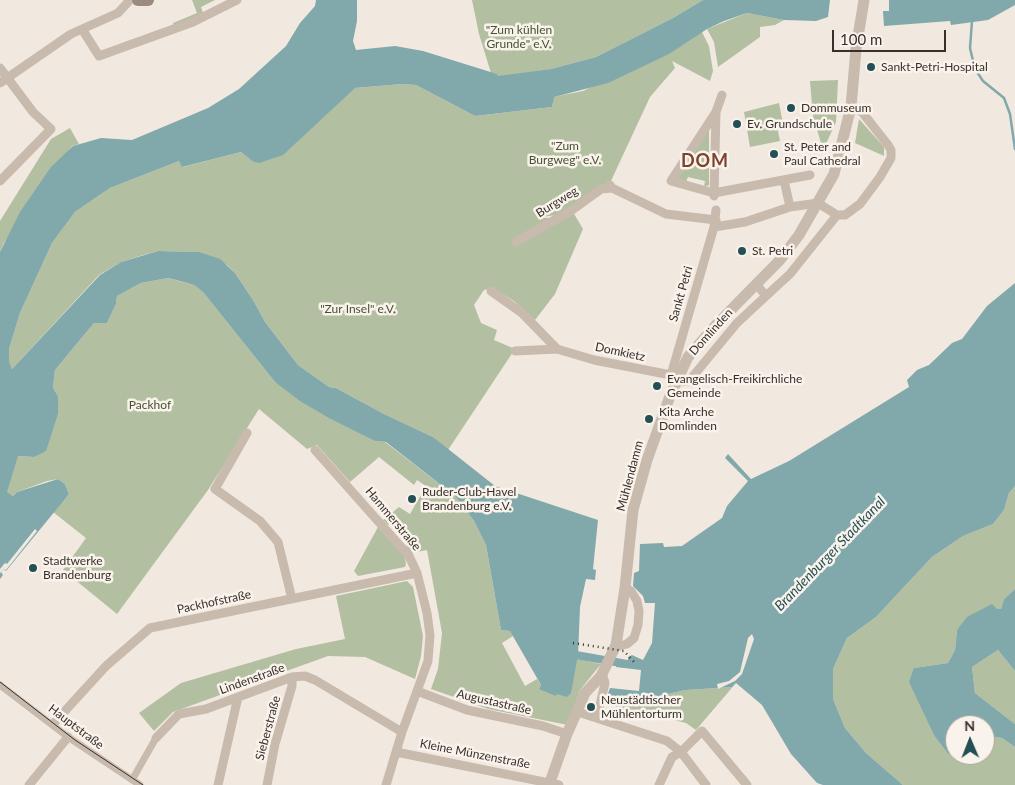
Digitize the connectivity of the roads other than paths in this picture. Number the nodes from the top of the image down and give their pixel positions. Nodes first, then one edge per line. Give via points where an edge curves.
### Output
1 (130, 0) edge
2 (138, 0) edge
3 (148, 0) edge
4 (237, 0) edge
5 (865, 0) edge
6 (82, 29) junction
7 (0, 68) edge
8 (3, 81) edge
9 (722, 95) dead end
10 (851, 107) junction
11 (716, 112) junction
12 (810, 175) dead end
13 (784, 180) junction
14 (0, 181) edge
15 (714, 195) junction
16 (818, 203) junction
17 (790, 207) junction
18 (716, 210) dead end
19 (836, 215) junction
20 (715, 224) junction
21 (516, 242) dead end
22 (757, 286) junction
23 (491, 291) dead end
24 (766, 296) junction
25 (557, 349) junction
26 (515, 351) dead end
27 (676, 378) junction
28 (248, 433) dead end
29 (315, 450) dead end
30 (417, 572) junction
31 (625, 588) junction
32 (292, 599) junction
33 (614, 650) junction
34 (603, 672) junction
35 (292, 677) junction
36 (0, 685) edge
37 (417, 692) junction
38 (238, 698) junction
39 (578, 712) junction
40 (598, 718) junction
41 (53, 724) junction
42 (402, 732) junction
43 (566, 734) junction
44 (68, 737) junction
45 (156, 738) joint
46 (396, 752) junction
47 (681, 752) junction
48 (132, 780) junction
49 (552, 784) edge
50 (29, 785) edge
51 (140, 785) edge
52 (218, 785) edge
53 (266, 785) edge
54 (386, 785) edge
55 (659, 785) edge
56 (706, 785) edge
57 (747, 785) edge

1 - 6 street via 118,13
2 - 3 main road
4 - 6 street via 193,22 99,56
5 - 10 street, Domlinden via 856,49
6 - 8 street
7 - 8 street
8 - 14 street via 51,130
9 - 11 street
10 - 16 street, Domlinden via 834,174
10 - 19 street via 862,112 888,144 891,158 860,204 845,215
11 - 15 street
11 - 15 street via 671,181
12 - 13 street
13 - 15 street
13 - 17 street
16 - 17 street, Burgweg
16 - 19 street
16 - 22 street, Domlinden via 785,254
17 - 20 street, Burgweg via 745,222
18 - 20 street, Sankt Petri
19 - 24 street, Domlinden via 790,274
20 - 21 street, Burgweg via 666,214 611,187 601,189
20 - 27 street, Sankt Petri
22 - 24 street
22 - 27 street, Domlinden via 694,349
23 - 25 street, Domkietz via 512,304
24 - 27 street, Domlinden via 737,323 689,381
25 - 26 street, Domkietz
25 - 27 street, Domkietz
27 - 31 street, Mühlendamm via 633,510
28 - 32 street via 214,489 260,521 278,542
29 - 30 street, Hammerstraße via 394,537
30 - 32 street, Packhofstraße
30 - 37 street, Hammerstraße via 430,636 428,661
31 - 33 street, Mühlendamm
31 - 33 street via 631,591 636,601 638,625 634,638
32 - 41 street, Packhofstraße via 150,628 106,666
33 - 34 street, Mühlendamm
34 - 39 street, Mühlendamm via 585,694
34 - 40 street, Mühlendamm via 605,683
35 - 38 street, Lindenstraße
35 - 42 street, Lindenstraße via 305,676 316,680
35 - 53 street, Sieberstraße
36 - 41 street, Hauptstraße
37 - 42 street, Hammerstraße
37 - 43 street, Augustastraße via 467,710
38 - 45 street, Lindenstraße via 180,714
38 - 52 street
39 - 40 street
39 - 43 street, Mühlendamm
40 - 47 street via 667,741
41 - 44 street, Hauptstraße
42 - 46 street, Hammerstraße
43 - 49 street, Mühlendamm
44 - 48 street, Hauptstraße
44 - 50 street
45 - 48 street, Lindenstraße
46 - 49 street, Kleine Münzenstraße
46 - 54 street, Hammerstraße
47 - 55 street via 672,757
47 - 56 street
47 - 57 street via 702,731
48 - 51 street, Hauptstraße

